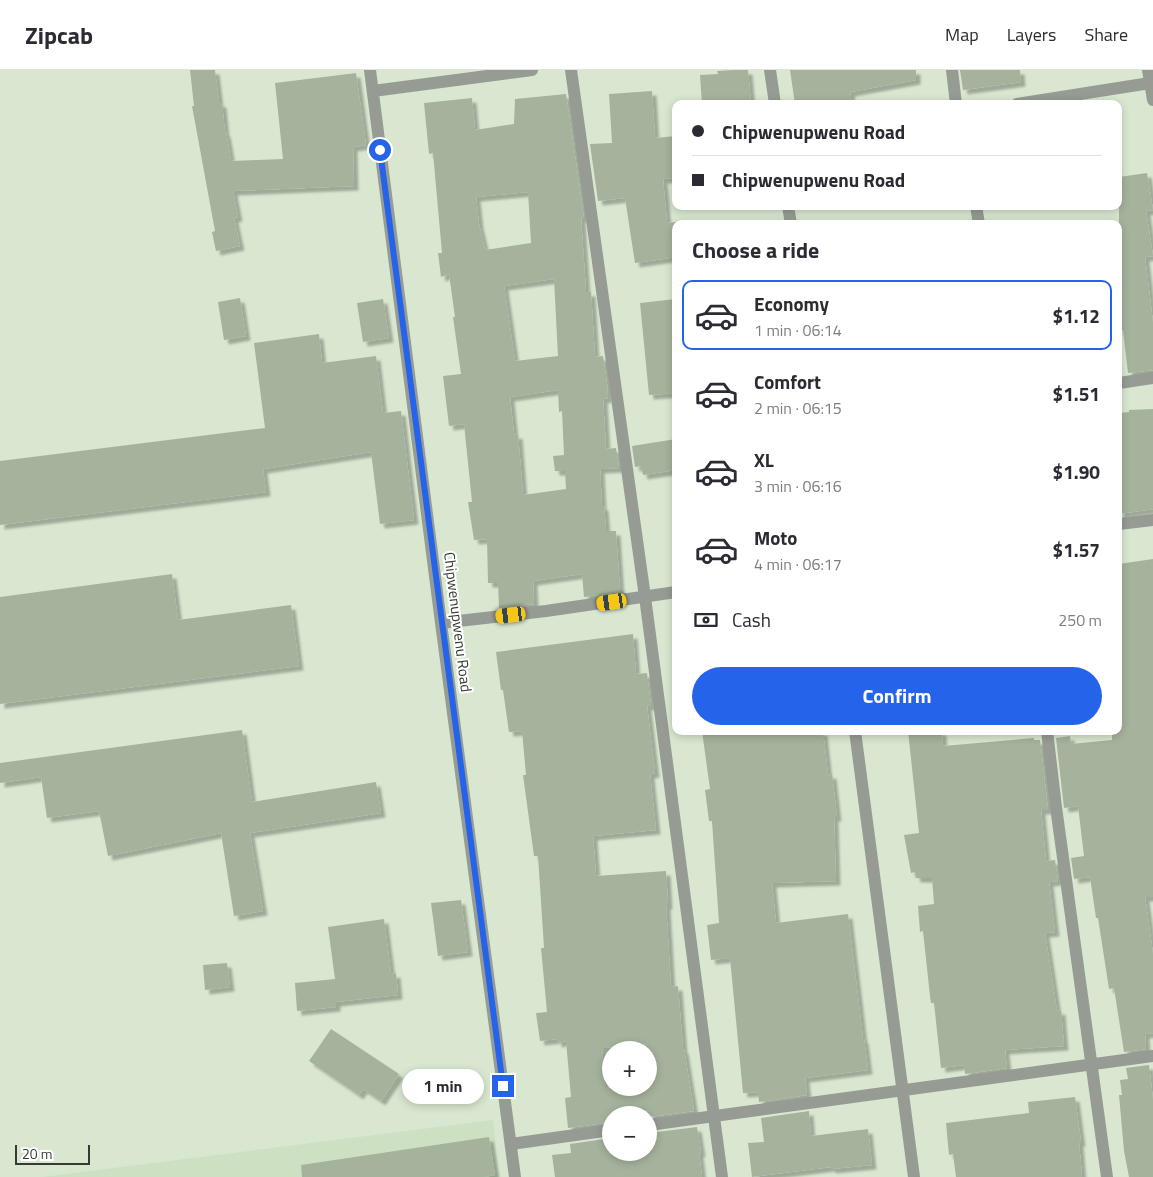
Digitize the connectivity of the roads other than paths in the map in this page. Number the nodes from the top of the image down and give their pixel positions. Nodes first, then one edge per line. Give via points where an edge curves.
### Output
1 (370, 70) edge
2 (532, 70) edge
3 (571, 70) edge
4 (770, 70) edge
5 (952, 70) edge
6 (1149, 76) edge
7 (373, 91) junction
8 (774, 100) edge
9 (956, 100) edge
10 (1035, 100) edge
11 (1153, 100) edge
12 (1153, 378) edge
13 (1122, 383) edge
14 (1153, 520) edge
15 (1122, 524) edge
16 (672, 593) edge
17 (645, 597) junction
18 (442, 623) junction
19 (856, 735) edge
20 (1047, 735) edge
21 (1153, 1056) edge
22 (1092, 1065) junction
23 (903, 1090) junction
24 (713, 1116) junction
25 (657, 1124) edge
26 (602, 1131) edge
27 (511, 1144) junction
28 (516, 1177) edge
29 (722, 1177) edge
30 (914, 1177) edge
31 (1107, 1177) edge

1 - 7 street, Chipwenupwenu Road
2 - 7 street
3 - 17 street
4 - 8 street
5 - 9 street
6 - 10 street
6 - 11 street
7 - 18 street, Chipwenupwenu Road
12 - 13 street
14 - 15 street
16 - 17 street
17 - 18 street
17 - 24 street
18 - 27 street, Chipwenupwenu Road
19 - 23 street
20 - 22 street
21 - 22 street
22 - 23 street
22 - 31 street
23 - 24 street
23 - 30 street
24 - 25 street
24 - 29 street
26 - 27 street
27 - 28 street, Chipwenupwenu Road

